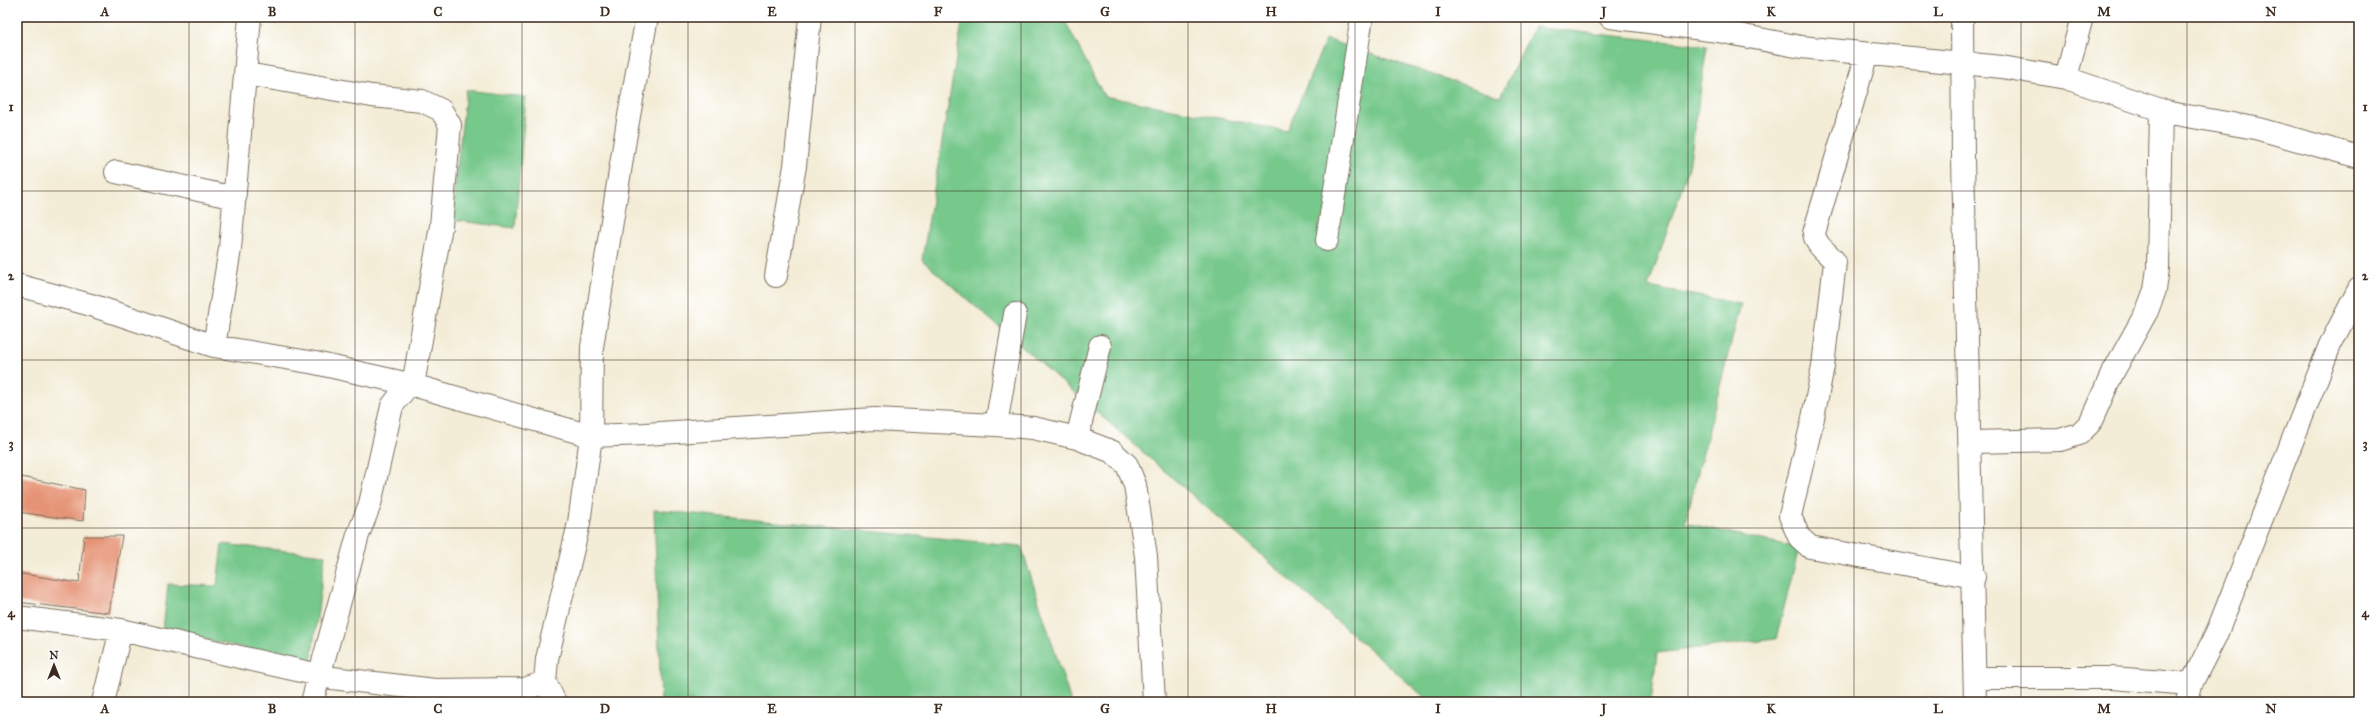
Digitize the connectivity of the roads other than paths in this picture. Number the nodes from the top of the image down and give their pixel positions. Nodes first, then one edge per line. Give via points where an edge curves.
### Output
1 (250, 17) edge
2 (647, 17) edge
3 (810, 17) edge
4 (1362, 17) edge
5 (1610, 17) edge
6 (1962, 17) edge
7 (2082, 17) edge
8 (1720, 24) edge
9 (1867, 54) junction
10 (1963, 64) junction
11 (246, 74) junction
12 (2066, 78) junction
13 (2161, 110) junction
14 (2359, 157) edge
15 (116, 172) dead end
16 (235, 198) junction
17 (1327, 240) dead end
18 (776, 276) dead end
19 (17, 285) edge
20 (2359, 289) edge
21 (1015, 314) dead end
22 (214, 346) junction
23 (1100, 346) dead end
24 (411, 385) junction
25 (996, 425) junction
26 (591, 436) junction
27 (1077, 438) junction
28 (1970, 442) junction
29 (1974, 577) junction
30 (17, 617) edge
31 (121, 630) junction
32 (320, 676) junction
33 (1975, 678) junction
34 (545, 682) junction
35 (2189, 693) edge
36 (434, 696) edge
37 (103, 702) edge
38 (312, 702) edge
39 (555, 702) edge
40 (1154, 702) edge
41 (1975, 702) edge

1 - 11 street
2 - 26 street via 592,347
3 - 18 street via 795,166
4 - 17 street
5 - 8 street
6 - 10 street
7 - 12 street
8 - 9 street via 1801,47
9 - 10 street
9 - 29 street via 1814,233 1819,247 1830,254 1835,262 1821,374 1790,516 1799,537 1810,547
10 - 12 street via 2002,67
10 - 28 street
11 - 16 street
11 - 24 street via 372,96 422,101 441,110 450,125 441,226
12 - 13 street
13 - 14 street via 2255,128
13 - 28 street via 2158,268 2155,290 2147,311 2112,374 2090,423 2079,434 2060,440
15 - 16 street
16 - 22 street via 230,249
19 - 22 street via 90,305
20 - 35 street via 2330,345 2216,635
21 - 25 street
22 - 24 street via 315,363
23 - 27 street
24 - 26 street
24 - 32 street via 392,406 370,504 358,535
25 - 26 street via 874,419
25 - 27 street via 1032,428
26 - 34 street via 579,523 547,659
27 - 40 street via 1113,452 1127,465 1135,485 1146,556
28 - 29 street
29 - 33 street
30 - 31 street
31 - 32 street
31 - 37 street
32 - 36 street
32 - 38 street
33 - 35 street via 2112,678
33 - 41 street
34 - 36 street via 525,689
34 - 39 street

